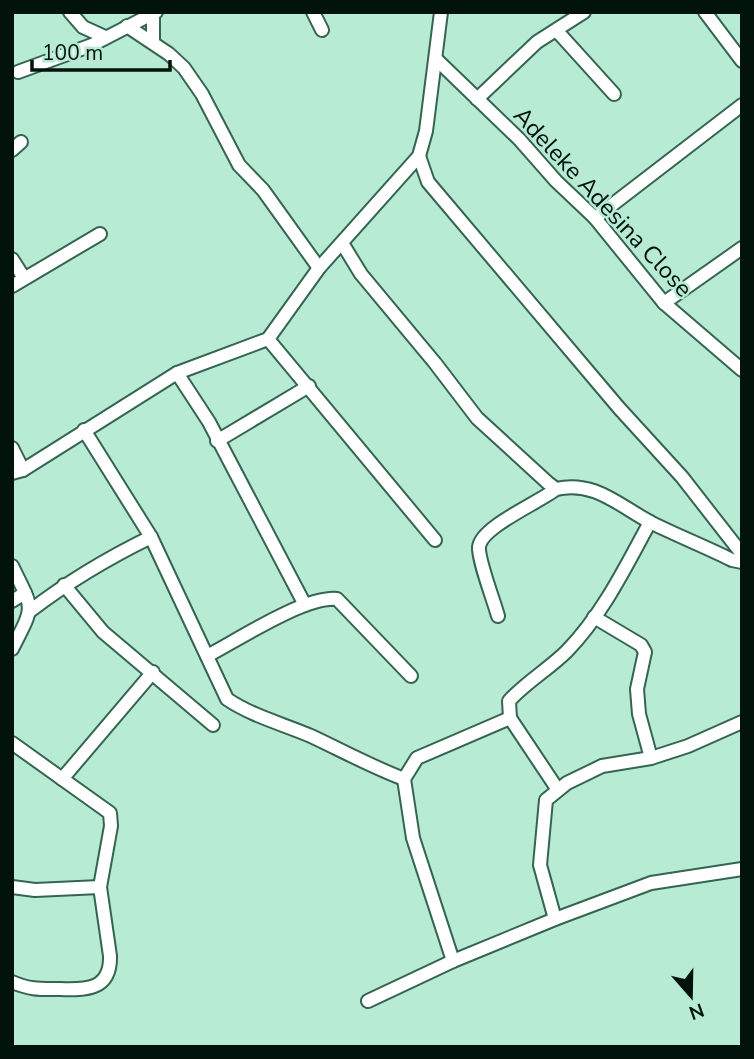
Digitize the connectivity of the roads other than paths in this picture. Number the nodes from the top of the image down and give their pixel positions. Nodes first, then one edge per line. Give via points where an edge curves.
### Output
1 (69, 12) edge
2 (313, 12) edge
3 (441, 12) edge
4 (584, 12) edge
5 (705, 12) edge
6 (154, 13) edge
7 (127, 26) junction
8 (322, 30) dead end
9 (557, 31) junction
10 (105, 37) junction
11 (153, 42) junction
12 (436, 59) junction
13 (742, 61) edge
14 (18, 72) dead end
15 (614, 94) dead end
16 (477, 99) junction
17 (742, 105) edge
18 (419, 156) junction
19 (596, 218) junction
20 (100, 234) dead end
21 (342, 243) junction
22 (742, 248) edge
23 (12, 259) edge
24 (319, 268) junction
25 (24, 278) junction
26 (12, 286) edge
27 (664, 303) junction
28 (268, 339) junction
29 (742, 370) edge
30 (177, 373) junction
31 (309, 386) junction
32 (84, 430) junction
33 (217, 441) junction
34 (12, 448) edge
35 (18, 472) edge
36 (556, 489) junction
37 (650, 522) junction
38 (151, 537) junction
39 (435, 540) dead end
40 (742, 554) edge
41 (742, 562) edge
42 (12, 566) edge
43 (64, 585) junction
44 (25, 593) junction
45 (12, 601) edge
46 (305, 604) junction
47 (30, 611) junction
48 (498, 616) dead end
49 (594, 617) junction
50 (12, 649) edge
51 (207, 656) junction
52 (153, 673) junction
53 (411, 676) dead end
54 (510, 718) junction
55 (742, 722) edge
56 (213, 725) dead end
57 (12, 743) edge
58 (651, 758) junction
59 (62, 779) junction
60 (404, 779) junction
61 (558, 790) junction
62 (742, 869) edge
63 (12, 887) edge
64 (100, 887) junction
65 (555, 919) junction
66 (453, 961) junction
67 (12, 982) edge
68 (368, 1001) dead end

1 - 10 street via 83,27
2 - 8 street
3 - 12 street
4 - 9 street
5 - 13 street
6 - 7 street
6 - 11 street
7 - 10 street
7 - 11 street
9 - 15 street
9 - 16 street via 537,42
10 - 14 street
11 - 24 street via 184,68 239,165
12 - 16 street, Adeleke Adesina Close
12 - 18 street
16 - 19 street, Adeleke Adesina Close
17 - 19 street
18 - 21 street
18 - 40 street via 428,182 682,477
19 - 27 street, Adeleke Adesina Close
20 - 25 street
21 - 24 street
21 - 36 street via 361,274 477,418
22 - 27 street
23 - 25 street
24 - 28 street
25 - 26 street
27 - 29 street, Adeleke Adesina Close
28 - 30 street
28 - 31 street
30 - 32 street
30 - 33 street
31 - 33 street
31 - 39 street
32 - 35 street
32 - 38 street
33 - 46 street
34 - 35 street
36 - 37 street via 580,486
36 - 48 street via 482,537 479,549
37 - 41 street
37 - 49 street
38 - 43 street
38 - 51 street
42 - 44 street
43 - 47 street
43 - 52 street via 103,632
44 - 45 street
44 - 47 street
46 - 51 street
46 - 53 street via 337,599
47 - 50 street
49 - 54 street via 567,651 517,691 509,701
49 - 58 street via 641,645 645,652 637,689
51 - 60 street via 227,699 242,709
52 - 56 street
52 - 59 street
54 - 60 street via 417,758
54 - 61 street
55 - 58 street
57 - 59 street
58 - 61 street via 602,766
59 - 64 street via 110,813
60 - 66 street via 413,838
61 - 65 street via 546,800 540,865
62 - 65 street via 651,883
63 - 64 street
64 - 67 street via 110,966 101,982 86,991 29,989
65 - 66 street
66 - 68 street

